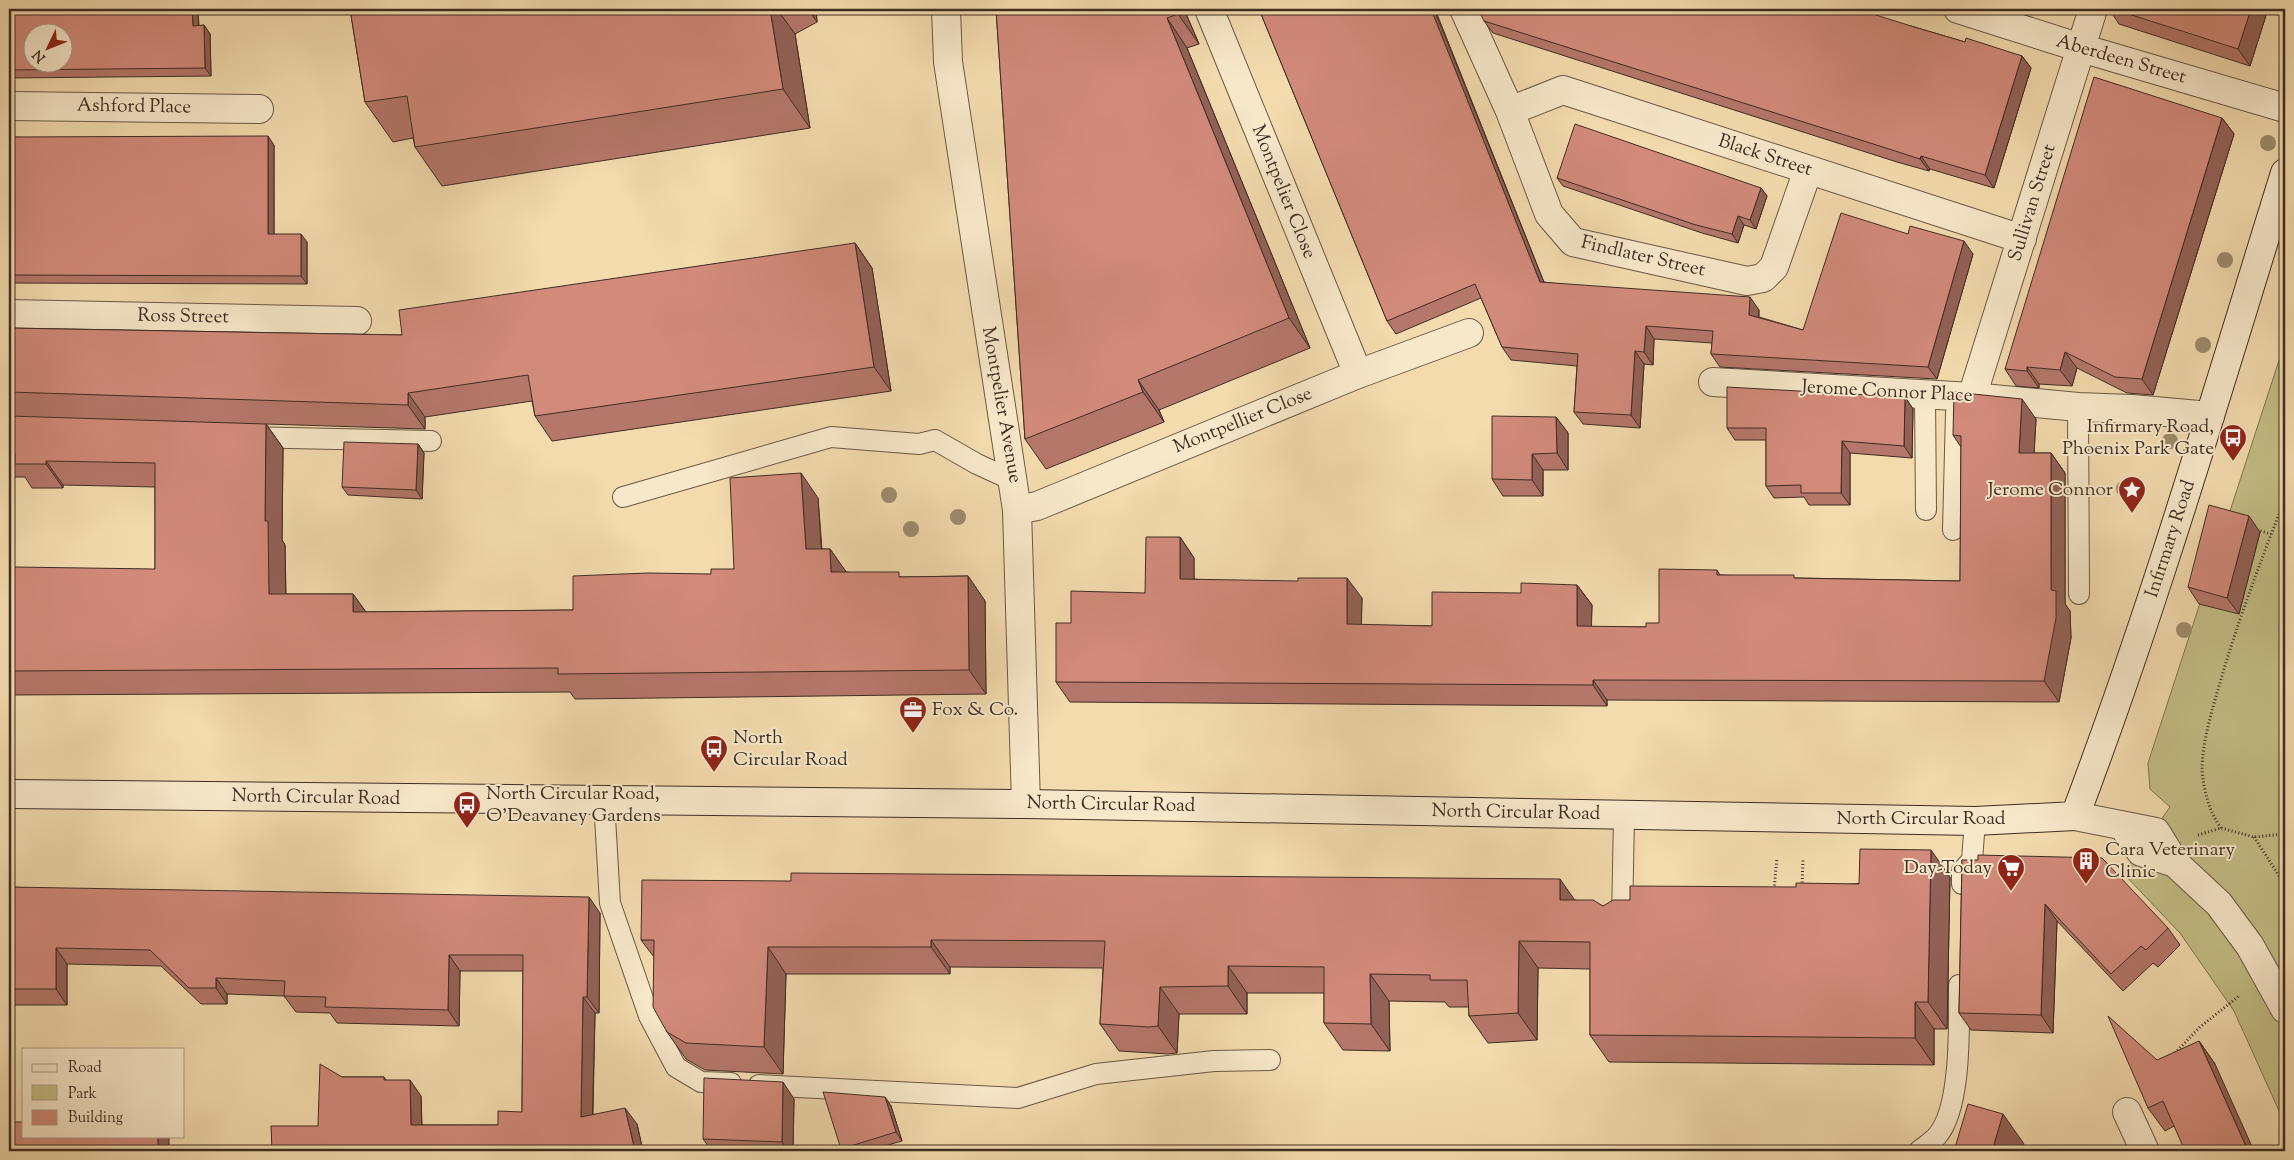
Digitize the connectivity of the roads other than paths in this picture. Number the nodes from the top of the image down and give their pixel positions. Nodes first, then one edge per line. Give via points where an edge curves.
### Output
1 (946, 9) edge
2 (1209, 9) edge
3 (1464, 9) edge
4 (1958, 9) edge
5 (2093, 9) edge
6 (2081, 48) junction
7 (9, 106) edge
8 (2285, 108) edge
9 (259, 109) dead end
10 (1510, 111) junction
11 (1808, 170) junction
12 (2285, 173) edge
13 (2022, 240) junction
14 (9, 314) edge
15 (357, 321) dead end
16 (1469, 333) dead end
17 (1358, 374) junction
18 (1713, 382) dead end
19 (1925, 394) junction
20 (1964, 396) junction
21 (2078, 407) junction
22 (2210, 416) junction
23 (234, 436) edge
24 (431, 441) dead end
25 (1014, 481) junction
26 (623, 497) dead end
27 (1018, 510) junction
28 (1926, 510) dead end
29 (1953, 530) dead end
30 (2079, 594) dead end
31 (9, 794) edge
32 (604, 800) junction
33 (1026, 804) junction
34 (1624, 815) junction
35 (2075, 816) junction
36 (1975, 821) junction
37 (1961, 900) edge
38 (1622, 921) edge
39 (1960, 967) edge
40 (2285, 1009) edge
41 (1270, 1060) dead end
42 (2127, 1112) dead end
43 (1919, 1151) edge
44 (2145, 1151) edge

1 - 25 street, Montpelier Avenue via 948,62
2 - 17 street, Montpelier Close
3 - 10 street, Findlater Street
4 - 6 street, Aberdeen Street
5 - 6 street, Sullivan Street
6 - 8 street, Aberdeen Street
6 - 13 street, Sullivan Street
7 - 9 street, Ashford Place
10 - 11 street, Black Street via 1563,90
10 - 11 street, Findlater Street via 1549,214 1573,242 1747,281 1763,278 1774,267
11 - 13 street, Black Street
12 - 22 street, Infirmary Road
13 - 20 street, Sullivan Street
14 - 15 street, Ross Street
16 - 17 street, Montpellier Close
17 - 27 street, Montpellier Close via 1037,506
18 - 19 street, Jerome Connor Place
19 - 20 street, Jerome Connor Place
19 - 28 lane
20 - 21 street, Jerome Connor Place
20 - 29 lane
21 - 22 street, Jerome Connor Place
21 - 30 lane
22 - 35 street, Infirmary Road via 2112,718
23 - 24 lane
25 - 26 lane via 935,440 919,444 831,437
25 - 27 street, Montpelier Avenue
27 - 33 street, Montpelier Avenue
31 - 32 street, North Circular Road
32 - 33 street, North Circular Road
32 - 41 lane via 610,903 649,1016 676,1067 701,1082 1018,1098 1096,1074 1214,1061
33 - 34 street, North Circular Road
34 - 36 street, North Circular Road
34 - 38 lane
35 - 36 street, North Circular Road
35 - 40 street, North Circular Road via 2123,826 2141,852 2175,863 2219,904 2250,946
36 - 37 lane via 1972,860 1962,871
39 - 43 lane via 1958,1063 1950,1108 1938,1135
42 - 44 street

